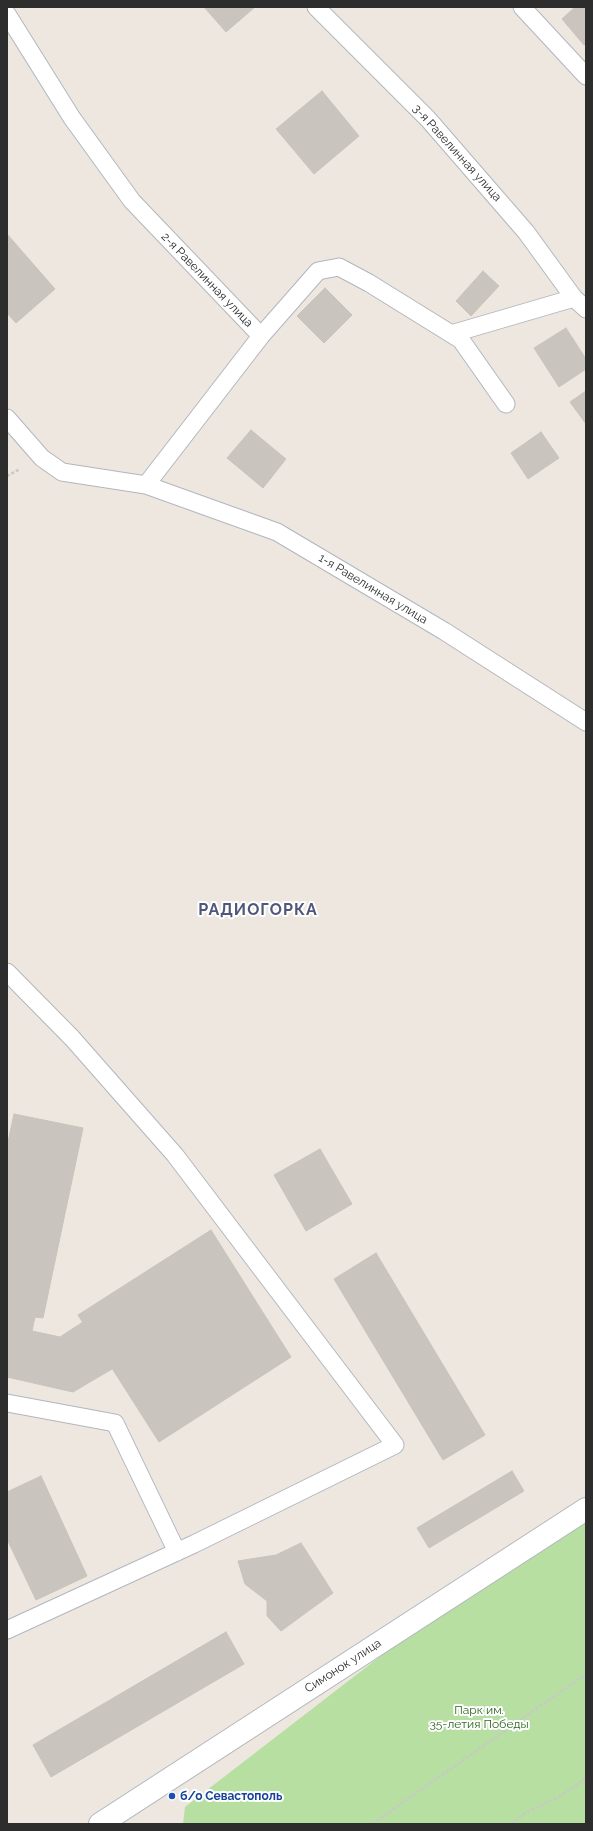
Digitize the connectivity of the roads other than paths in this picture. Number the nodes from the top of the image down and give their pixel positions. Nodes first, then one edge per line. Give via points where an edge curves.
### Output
1 (316, 7) edge
2 (522, 7) edge
3 (7, 14) edge
4 (586, 76) edge
5 (580, 304) edge
6 (451, 334) junction
7 (261, 336) junction
8 (506, 404) dead end
9 (7, 418) edge
10 (146, 485) junction
11 (586, 722) edge
12 (7, 972) edge
13 (7, 1403) edge
14 (586, 1509) edge
15 (177, 1552) junction
16 (7, 1630) edge
17 (105, 1823) edge

1 - 5 lane, 3-я Равелинная улица via 428,119 526,232
2 - 4 lane
3 - 7 lane, 2-я Равелинная улица via 72,118 132,201
5 - 6 lane
6 - 7 lane, 2-я Равелинная улица via 369,282 340,267 318,271
6 - 8 lane, 2-я Равелинная улица via 461,340
7 - 10 lane
9 - 10 lane, 1-я Равелинная улица via 42,458 62,472
10 - 11 lane, 1-я Равелинная улица via 277,532 444,631
12 - 15 lane via 72,1038 175,1155 395,1445
13 - 15 lane via 115,1423
14 - 17 street, Симонок улица
15 - 16 lane

